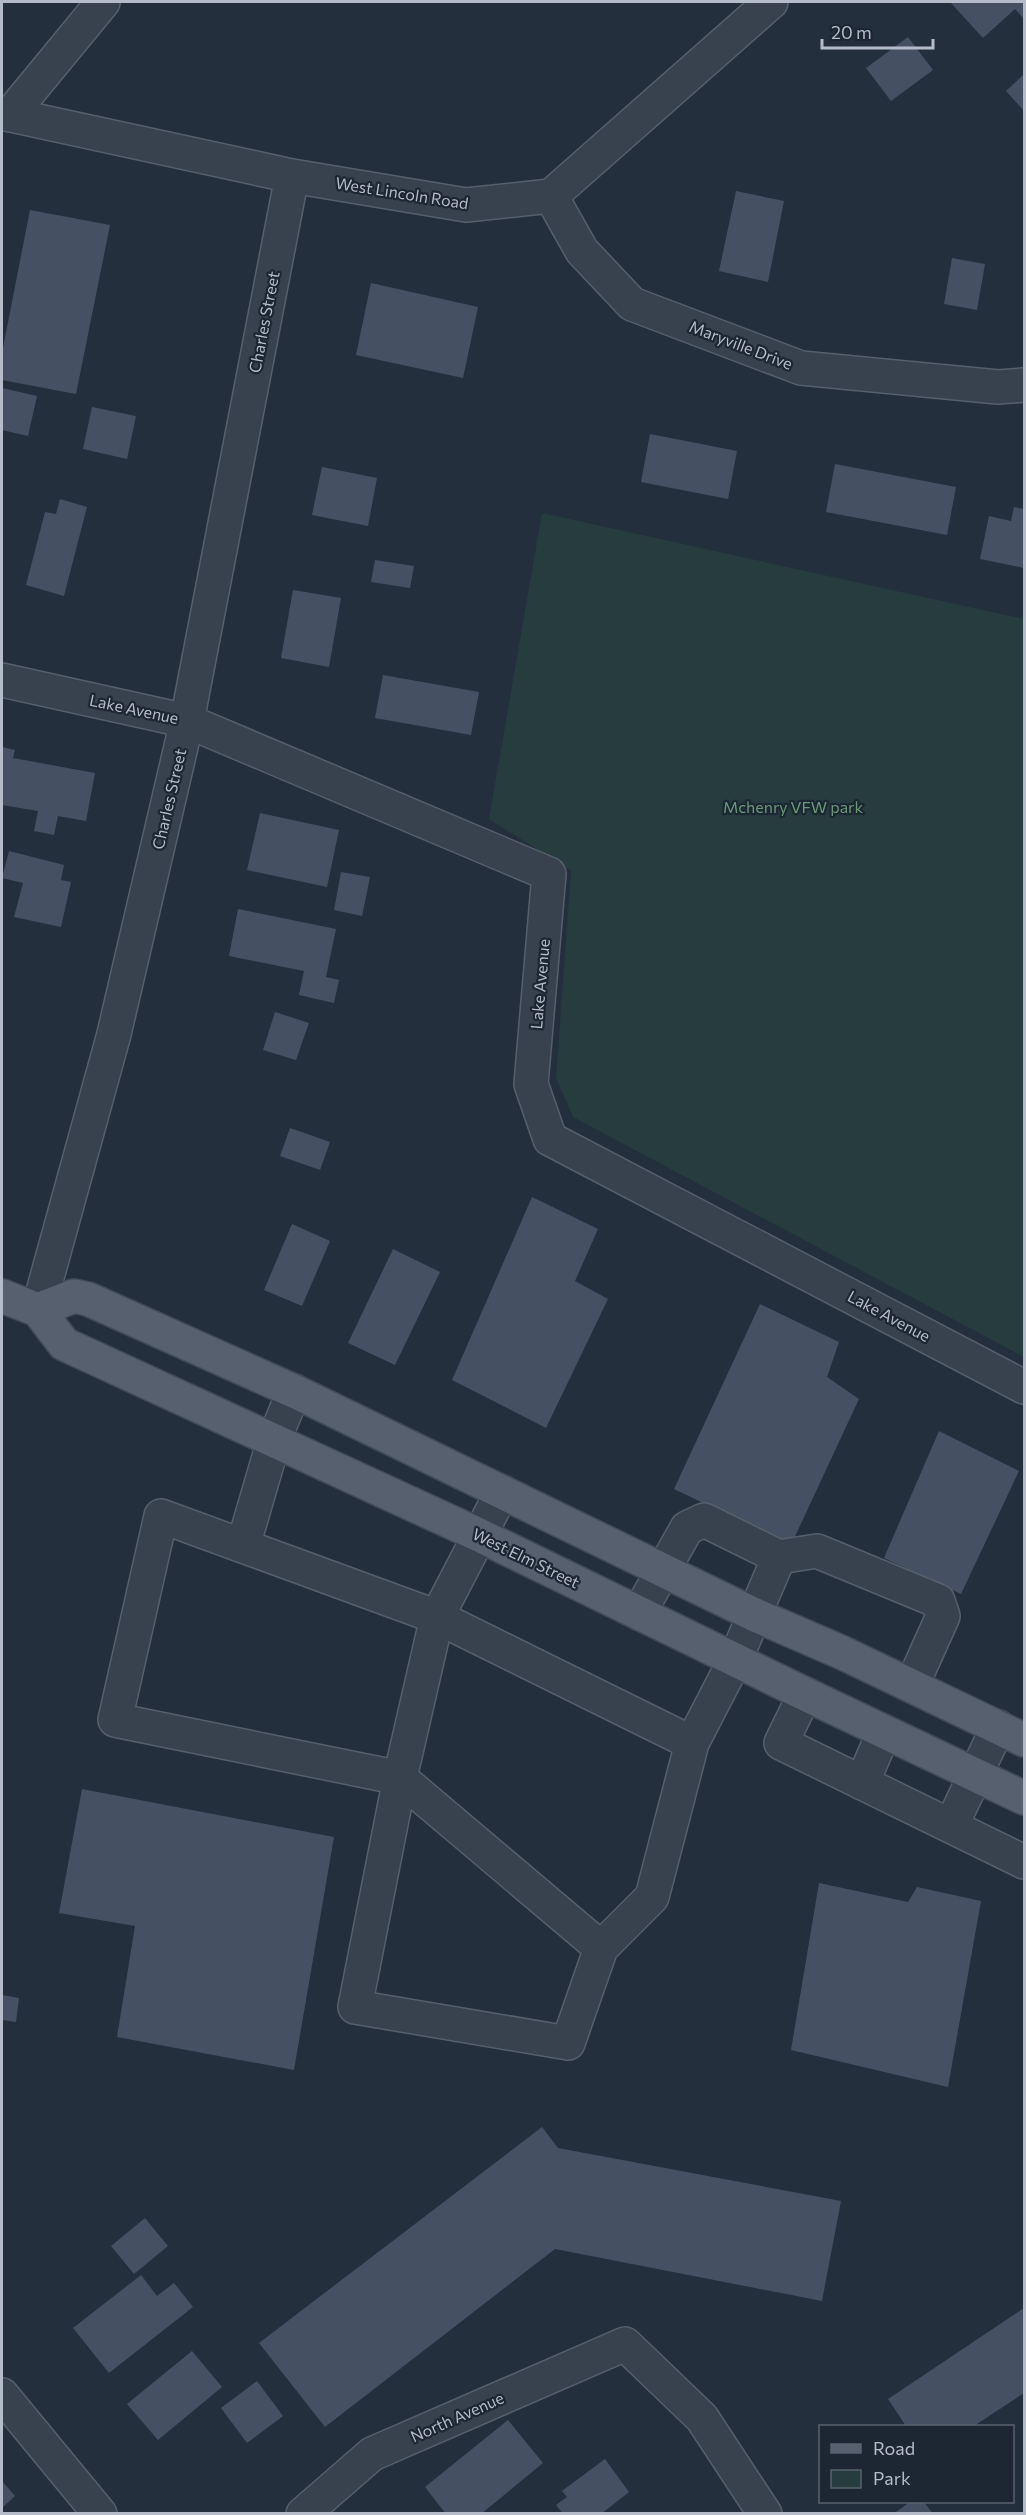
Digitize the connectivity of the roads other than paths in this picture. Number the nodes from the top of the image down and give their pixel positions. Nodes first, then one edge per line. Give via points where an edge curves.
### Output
1 (103, 2) edge
2 (771, 2) edge
3 (6, 114) edge
4 (292, 176) junction
5 (551, 196) junction
6 (1024, 385) edge
7 (2, 680) edge
8 (187, 721) junction
9 (2, 1296) edge
10 (38, 1310) junction
11 (1024, 1387) edge
12 (294, 1391) junction
13 (274, 1440) junction
14 (502, 1492) junction
15 (479, 1535) junction
16 (243, 1546) junction
17 (778, 1557) junction
18 (662, 1569) junction
19 (639, 1613) junction
20 (753, 1614) junction
21 (437, 1617) junction
22 (735, 1660) junction
23 (912, 1685) junction
24 (805, 1694) junction
25 (884, 1732) junction
26 (1011, 1734) edge
27 (692, 1743) junction
28 (976, 1773) junction
29 (400, 1778) junction
30 (862, 1783) junction
31 (1024, 1798) edge
32 (951, 1826) junction
33 (1024, 1862) edge
34 (601, 1948) junction
35 (2, 2395) edge
36 (100, 2514) edge
37 (303, 2514) edge
38 (765, 2514) edge

1 - 3 street
2 - 5 street
3 - 4 street, West Lincoln Road
4 - 5 street, West Lincoln Road via 466,205
4 - 8 street, Charles Street
5 - 6 street, Maryville Drive via 582,251 632,304 801,368 998,387
7 - 8 street, Lake Avenue
8 - 10 street, Charles Street via 114,1034
8 - 11 street, Lake Avenue via 549,874 531,1084 550,1139
9 - 10 main road
10 - 12 main road via 74,1296 88,1299
10 - 13 main road, West Elm Street via 64,1344
12 - 13 street
12 - 14 main road
13 - 15 main road, West Elm Street
13 - 16 street
14 - 15 street
14 - 18 main road
15 - 19 main road, West Elm Street
15 - 21 street
16 - 21 street
16 - 29 street via 160,1516 115,1720
17 - 18 street via 704,1521 687,1528
17 - 20 street
17 - 23 street via 817,1551 939,1600 943,1616
18 - 19 street
18 - 20 main road
19 - 22 main road, West Elm Street
20 - 22 street
20 - 23 main road
21 - 27 street
21 - 29 street
22 - 24 main road, West Elm Street
22 - 27 street
23 - 26 main road
24 - 25 main road, West Elm Street
24 - 30 street via 781,1743
25 - 28 main road, West Elm Street
25 - 30 street
26 - 28 street
27 - 34 street via 652,1897
28 - 31 main road, West Elm Street
28 - 32 street
29 - 34 street
29 - 34 street via 355,2007 568,2043
30 - 32 street
32 - 33 street
35 - 36 street
37 - 38 street, North Avenue via 372,2454 625,2344 702,2418

